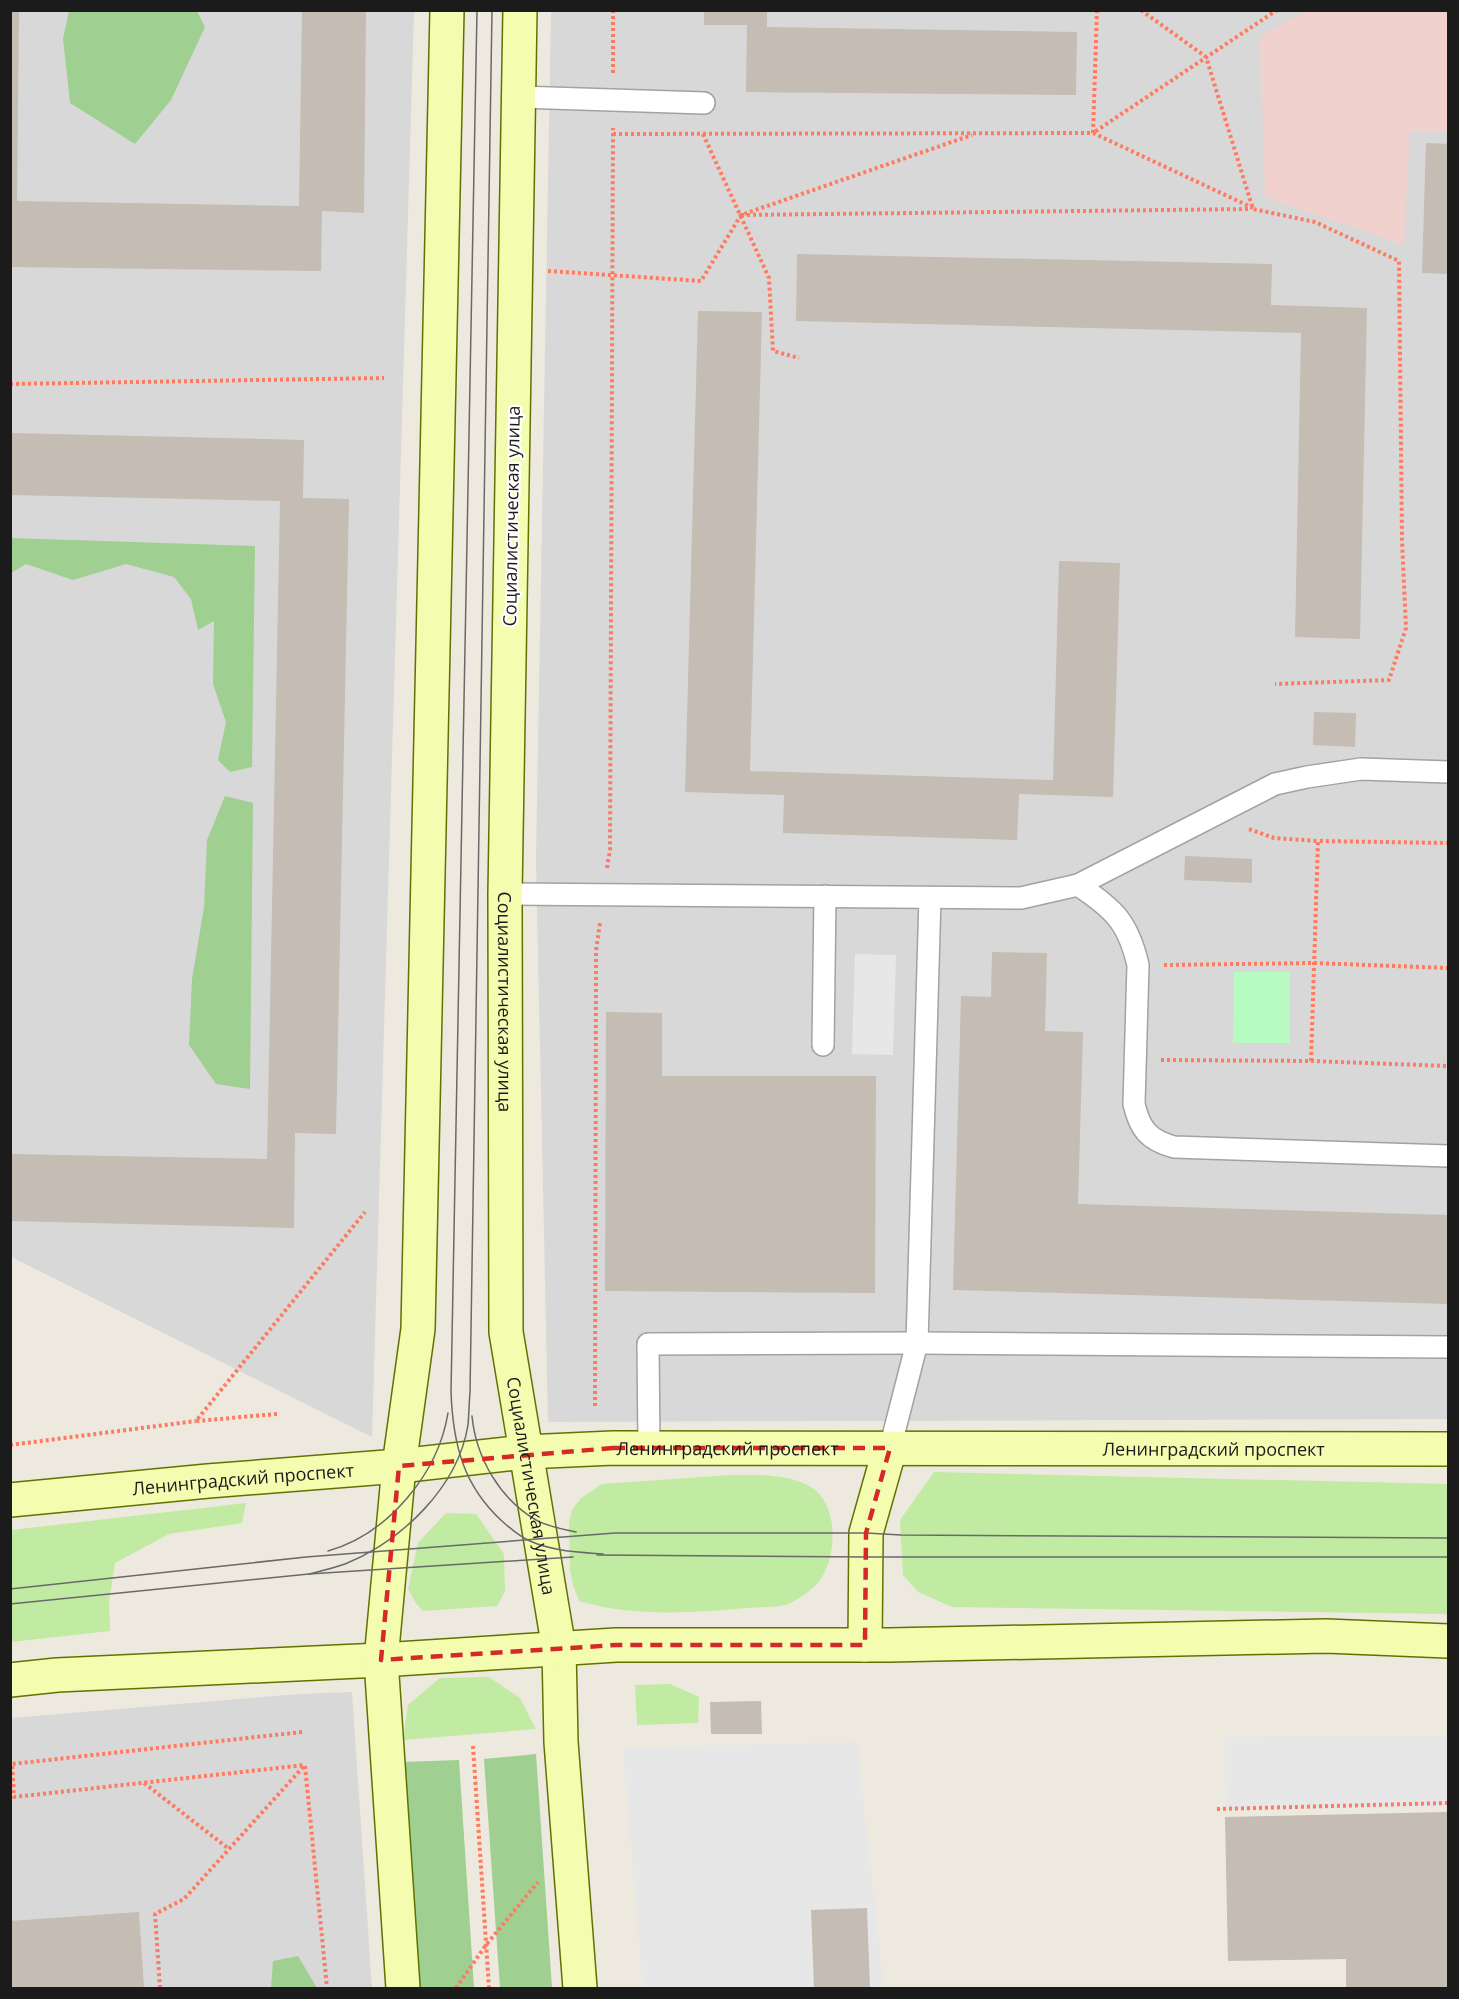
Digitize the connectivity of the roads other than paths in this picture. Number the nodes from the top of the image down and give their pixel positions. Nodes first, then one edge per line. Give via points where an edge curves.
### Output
1 (447, 10) edge
2 (520, 10) edge
3 (519, 98) junction
4 (704, 102) dead end
5 (1449, 772) edge
6 (1078, 885) junction
7 (505, 894) junction
8 (825, 896) junction
9 (930, 898) junction
10 (824, 1045) dead end
11 (1449, 1156) edge
12 (917, 1343) junction
13 (1449, 1347) edge
14 (649, 1447) junction
15 (890, 1448) junction
16 (1449, 1449) edge
17 (525, 1452) junction
18 (399, 1466) junction
19 (10, 1500) edge
20 (1449, 1641) edge
21 (865, 1645) junction
22 (559, 1649) junction
23 (381, 1659) junction
24 (10, 1680) edge
25 (403, 1989) edge
26 (580, 1989) edge

1 - 18 street via 418,1329
2 - 3 street, Социалистическая улица
3 - 4 lane
3 - 7 street, Социалистическая улица
5 - 6 lane via 1361,769 1275,784
6 - 9 lane via 1021,898
6 - 11 lane via 1107,904 1130,938 1138,965 1134,1104 1138,1121 1150,1137 1174,1147
7 - 8 lane
7 - 17 street, Социалистическая улица via 506,1332
8 - 9 lane
8 - 10 lane
9 - 12 lane
12 - 13 lane
12 - 14 lane via 648,1344
12 - 15 lane
14 - 15 street, Ленинградский проспект
14 - 17 street, Ленинградский проспект
15 - 16 street, Ленинградский проспект
15 - 21 street via 866,1533
17 - 18 street, Ленинградский проспект
17 - 22 street, Социалистическая улица
18 - 19 street, Ленинградский проспект
18 - 23 street
20 - 21 street via 1326,1636
21 - 22 street via 616,1645
22 - 23 street
22 - 26 street, Социалистическая улица via 561,1742
23 - 24 street
23 - 25 street

